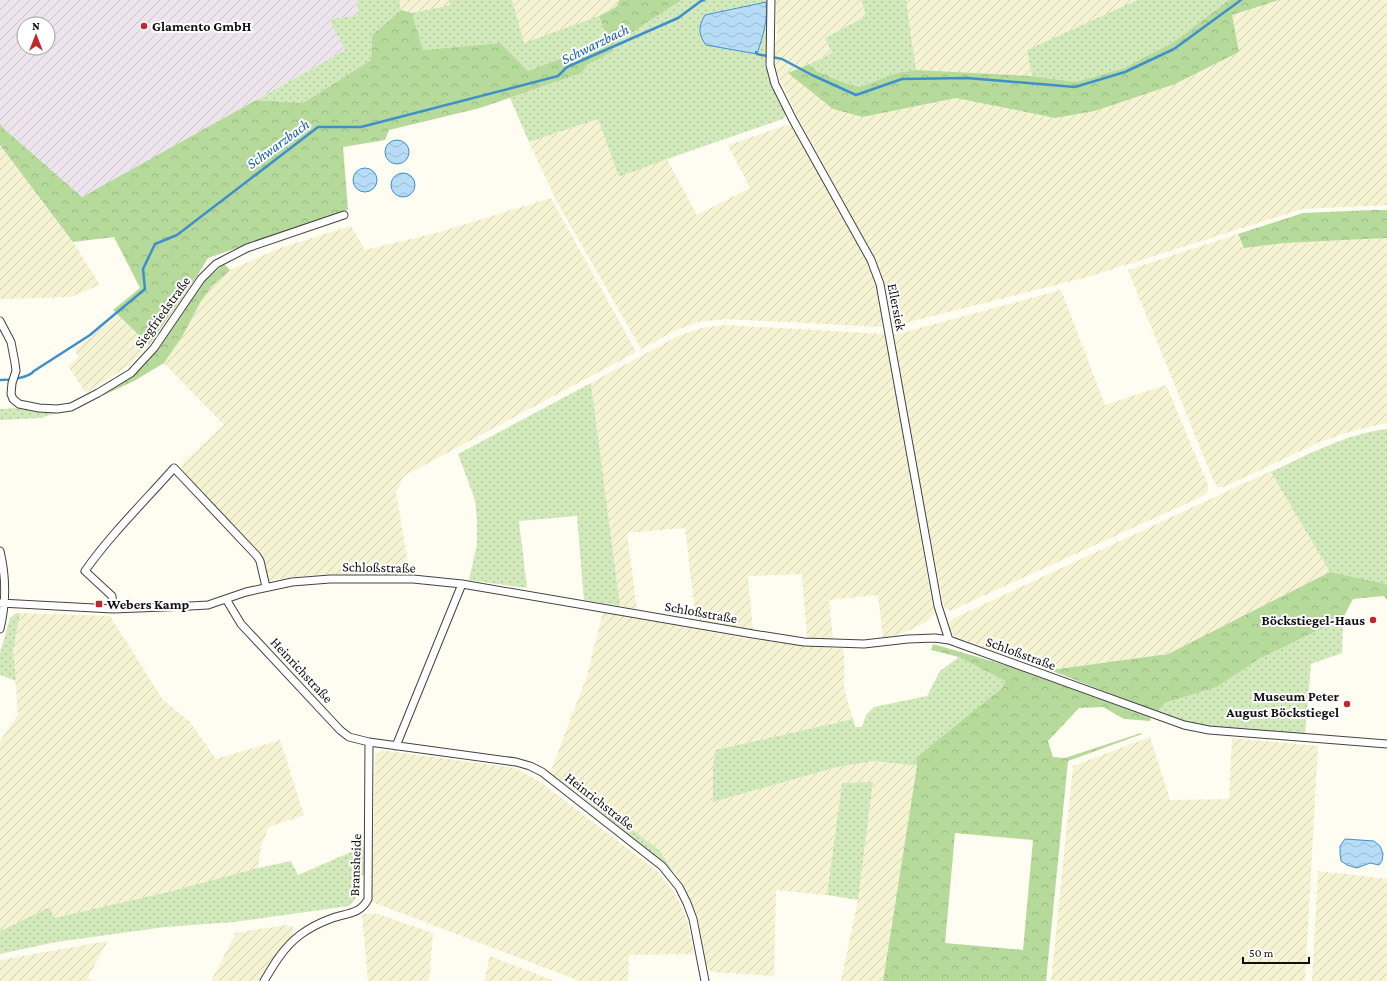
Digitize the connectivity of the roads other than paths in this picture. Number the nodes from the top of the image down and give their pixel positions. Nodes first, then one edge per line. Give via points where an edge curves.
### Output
1 (771, 0) edge
2 (344, 215) dead end
3 (0, 321) edge
4 (0, 551) edge
5 (462, 584) junction
6 (266, 587) junction
7 (226, 599) junction
8 (2, 604) edge
9 (113, 609) junction
10 (0, 629) edge
11 (949, 640) junction
12 (369, 742) junction
13 (1387, 744) edge
14 (396, 746) junction
15 (264, 981) edge
16 (705, 981) edge

1 - 11 street, Ellersiek via 770,65 775,84 872,260 880,284 938,606
2 - 3 street, Siegfriedstraße via 248,248 216,264 201,279 154,348 131,372 71,407 57,410 39,408 18,404 12,399 15,363 11,342
4 - 8 street via 4,578
5 - 6 street, Schloßstraße via 413,579 330,579
5 - 11 street, Schloßstraße via 804,642 864,644 908,639
5 - 14 street
6 - 7 street, Schloßstraße
6 - 9 street via 257,556 174,468 120,526 85,571 112,596
7 - 9 street, Schloßstraße via 190,606
7 - 12 street, Heinrichstraße via 242,624 340,730 349,736
8 - 9 street, Schloßstraße
8 - 10 street
11 - 13 street, Schloßstraße via 1184,725 1209,730
12 - 14 street, Heinrichstraße
12 - 15 street, Bransheide via 368,899 365,906 358,911 329,919 300,936 285,950
14 - 16 street, Heinrichstraße via 516,762 542,772 662,866 679,887 694,918

